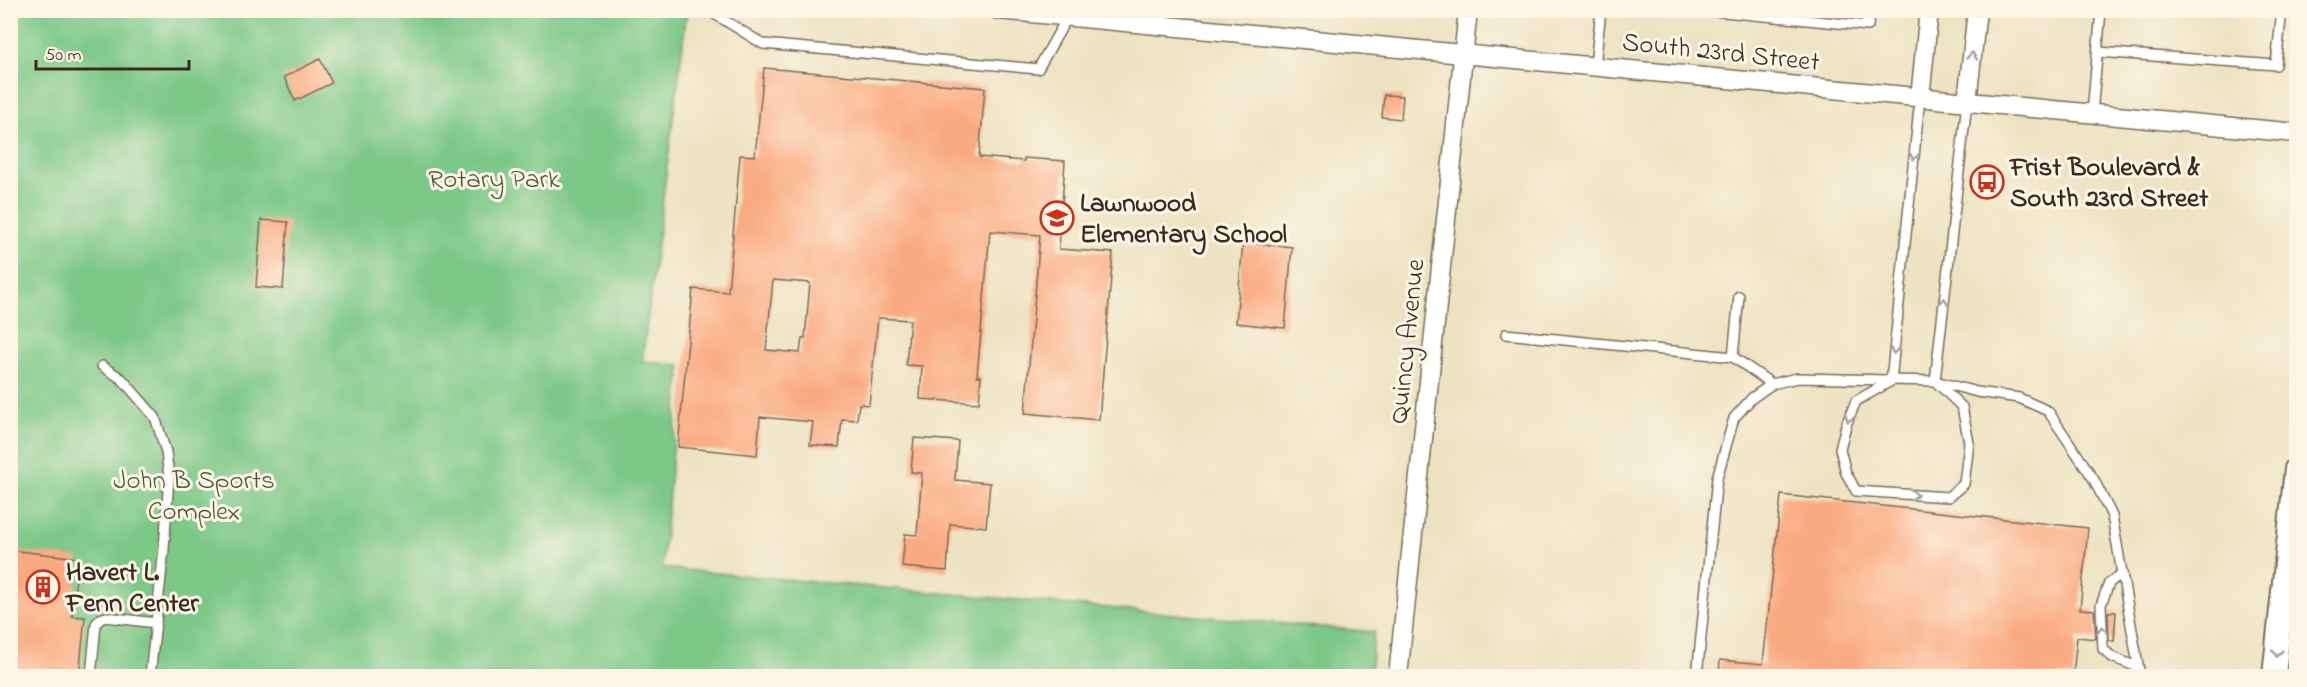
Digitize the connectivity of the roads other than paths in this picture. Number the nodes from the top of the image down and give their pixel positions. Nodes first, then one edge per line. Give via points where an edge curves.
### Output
1 (708, 10) edge
2 (998, 10) edge
3 (1468, 10) edge
4 (1601, 10) edge
5 (1703, 10) edge
6 (1870, 10) edge
7 (1929, 10) edge
8 (1977, 10) edge
9 (2101, 10) edge
10 (2282, 10) edge
11 (1067, 14) edge
12 (2098, 52) junction
13 (1464, 53) junction
14 (1595, 66) junction
15 (1920, 98) junction
16 (1967, 102) junction
17 (2092, 114) junction
18 (2296, 133) edge
19 (1739, 296) dead end
20 (1506, 334) dead end
21 (1733, 357) junction
22 (102, 366) dead end
23 (1891, 381) junction
24 (1935, 381) junction
25 (1772, 384) junction
26 (2296, 470) edge
27 (2122, 573) junction
28 (156, 623) junction
29 (2139, 672) edge
30 (91, 676) edge
31 (150, 676) edge
32 (1398, 676) edge
33 (1697, 676) edge
34 (2274, 676) edge

1 - 11 lane via 764,44 1038,69
2 - 11 street, South 23rd Street
3 - 13 street, Quincy Avenue
4 - 14 lane
5 - 6 lane via 1868,26
7 - 15 street
16 -> 8 street
9 - 12 lane
10 - 12 lane via 2276,65
11 - 13 street, South 23rd Street
12 - 17 lane
13 - 14 street, South 23rd Street
13 - 32 street, Quincy Avenue
14 - 15 street, South 23rd Street
15 - 16 street, South 23rd Street
15 -> 23 lane
16 - 17 street, South 23rd Street
24 -> 16 lane
17 - 18 street, South 23rd Street
19 - 21 lane
20 - 21 lane
21 - 25 lane
22 - 28 lane via 122,379 155,417 166,452 169,477
23 - 24 lane
23 -> 24 lane via 1856,401 1840,449 1846,473 1856,491 1948,497 1964,484 1969,443 1962,407
23 - 25 lane via 1797,378
24 - 27 lane via 2019,398 2048,411 2105,500 2112,516
25 - 33 lane via 1734,418 1717,478
26 -> 34 street
27 - 29 lane
29 -> 27 lane via 2103,649 2101,605 2109,583
28 - 30 lane via 100,619 96,624
28 - 31 lane

